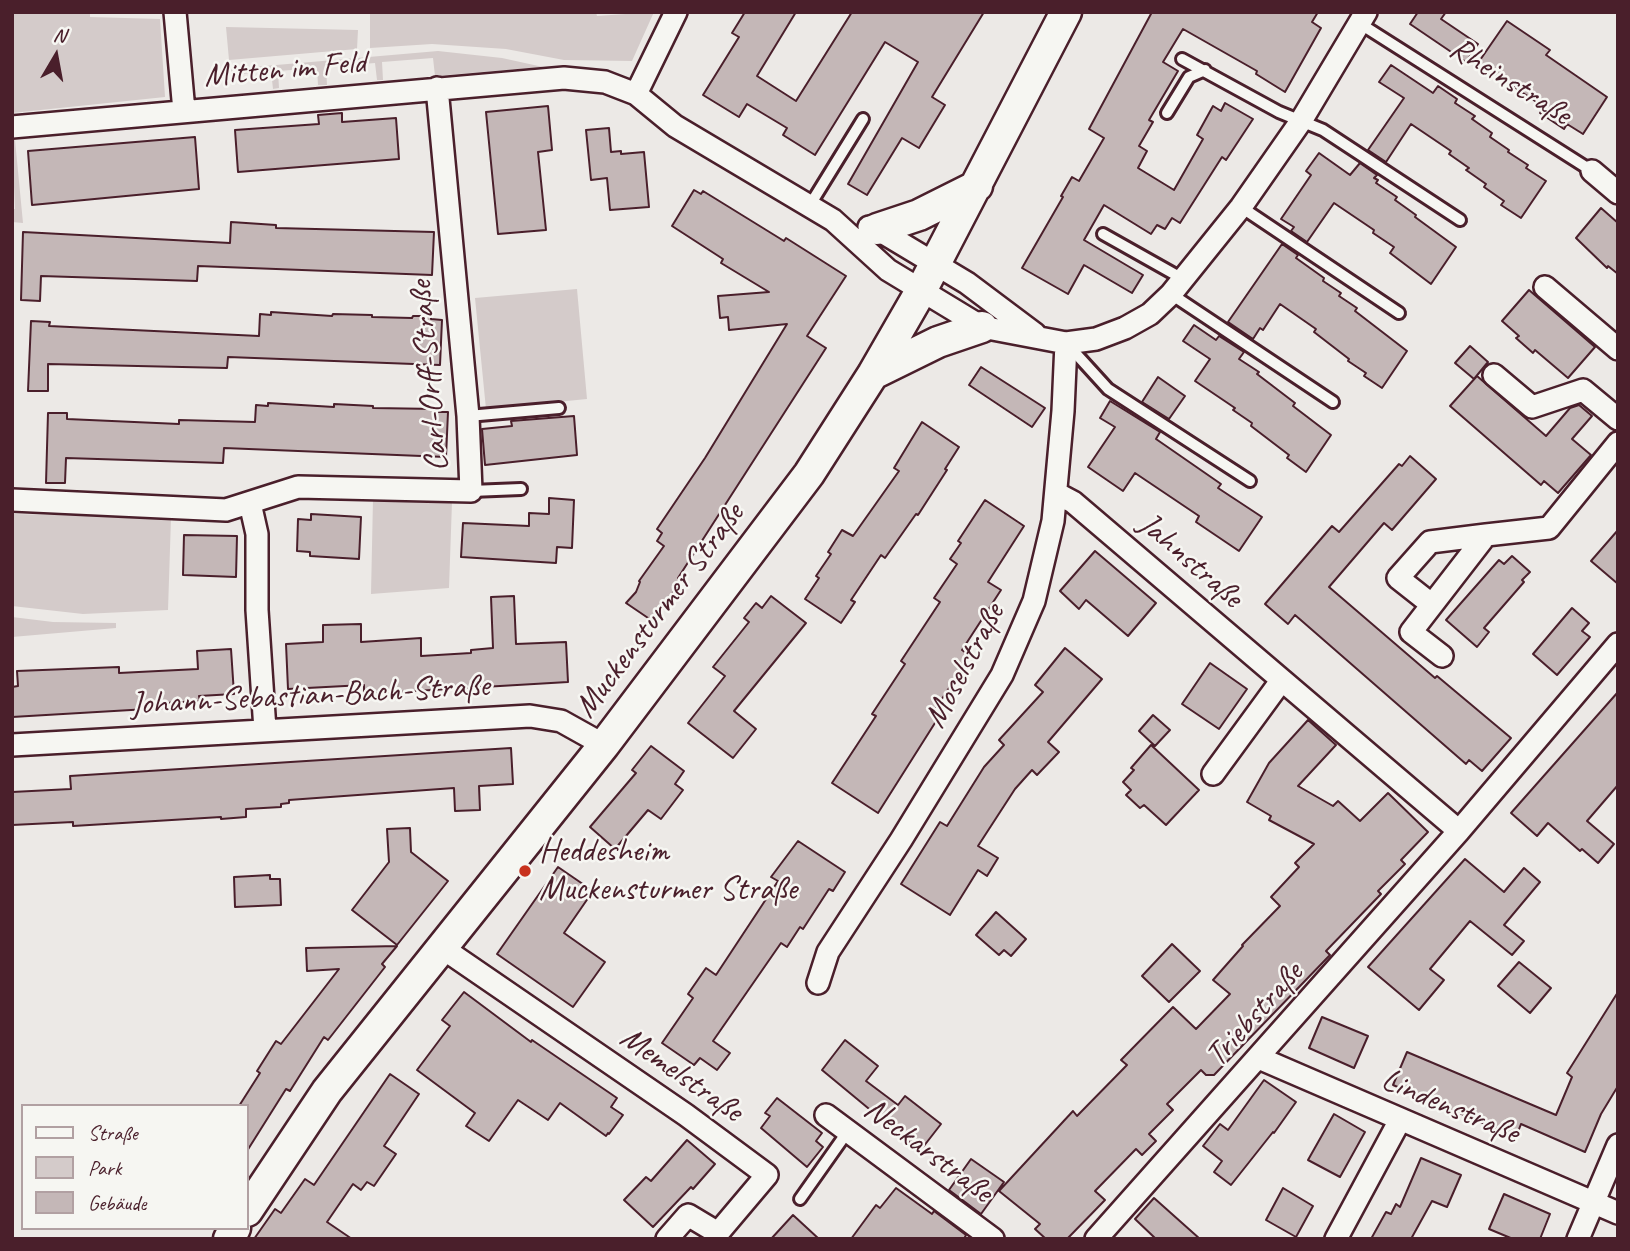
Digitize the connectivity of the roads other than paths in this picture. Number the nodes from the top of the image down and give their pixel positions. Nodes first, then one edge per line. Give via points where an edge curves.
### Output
1 (175, 12) edge
2 (676, 12) edge
3 (1066, 12) edge
4 (1363, 18) edge
5 (1182, 58) dead end
6 (1205, 70) junction
7 (437, 88) junction
8 (636, 94) junction
9 (184, 111) junction
10 (1167, 113) dead end
11 (863, 119) dead end
12 (1301, 121) junction
13 (12, 127) edge
14 (1592, 171) joint
15 (976, 186) junction
16 (1618, 193) edge
17 (810, 205) junction
18 (1241, 207) junction
19 (833, 220) junction
20 (1460, 220) dead end
21 (877, 229) junction
22 (1103, 234) dead end
23 (929, 277) junction
24 (1177, 287) junction
25 (1545, 287) dead end
26 (1399, 313) dead end
27 (982, 327) junction
28 (1040, 338) junction
29 (1066, 343) junction
30 (1618, 349) edge
31 (873, 374) junction
32 (1494, 375) dead end
33 (1333, 402) dead end
34 (559, 408) dead end
35 (468, 416) junction
36 (1618, 419) edge
37 (1618, 443) edge
38 (1250, 481) dead end
39 (521, 489) dead end
40 (471, 491) junction
41 (1056, 493) junction
42 (12, 500) edge
43 (250, 503) junction
44 (1486, 535) junction
45 (1431, 604) junction
46 (1618, 643) edge
47 (1442, 656) dead end
48 (1281, 681) junction
49 (265, 730) junction
50 (12, 745) edge
51 (604, 745) junction
52 (1213, 774) dead end
53 (1459, 831) junction
54 (441, 947) junction
55 (818, 983) dead end
56 (1259, 1058) junction
57 (826, 1115) dead end
58 (1400, 1120) junction
59 (848, 1131) junction
60 (1618, 1145) edge
61 (800, 1199) dead end
62 (1593, 1203) junction
63 (248, 1210) edge
64 (1618, 1213) edge
65 (667, 1239) edge
66 (993, 1239) edge
67 (1096, 1239) edge
68 (1336, 1239) edge
69 (1578, 1239) edge

1 - 9 street
2 - 8 street
3 - 15 main road, Muckensturmer Straße
4 - 12 street, Rheinstraße
4 - 14 lane, Rheinstraße
5 - 6 lane
6 - 10 lane via 1189,77
6 - 12 lane
7 - 8 street, Mitten im Feld via 564,78 605,82
7 - 9 street, Mitten im Feld
7 - 35 street, Carl-Orff-Straße
8 - 17 street, Mitten im Feld via 675,125
9 - 13 street, Mitten im Feld
11 - 17 lane
12 - 18 street, Rheinstraße
12 - 20 lane via 1323,130
14 - 16 street
15 - 21 main road via 919,215
15 - 23 main road, Muckensturmer Straße
17 - 19 street, Mitten im Feld
18 - 24 street, Rheinstraße
18 - 26 lane
19 - 21 street
19 - 23 street via 888,270
21 - 23 street
22 - 24 lane
23 - 27 street, Rheinstraße
23 - 28 street, Rheinstraße via 967,283
23 - 31 main road, Muckensturmer Straße
24 - 29 street, Rheinstraße via 1150,313 1125,328 1096,339
24 - 33 lane
25 - 30 street
27 - 28 street, Rheinstraße
27 - 31 main road via 938,342
28 - 29 street, Rheinstraße
29 - 38 lane via 1108,389
29 - 41 street, Moselstraße
31 - 51 main road, Muckensturmer Straße via 809,474
32 - 36 street via 1532,407 1583,390
34 - 35 lane
35 - 40 street, Carl-Orff-Straße
37 - 44 street via 1549,528
39 - 40 lane
40 - 43 street, Carl-Orff-Straße via 298,487
41 - 48 street, Jahnstraße via 1073,502
41 - 55 street, Moselstraße via 1034,601 1002,675 828,952
42 - 43 street, Carl-Orff-Straße via 226,510
43 - 49 street via 257,534
44 - 45 street
44 - 45 street via 1430,542 1398,578
45 - 47 street via 1411,632
46 - 53 street, Triebstraße
48 - 52 street
48 - 53 street, Jahnstraße
49 - 50 street, Johann-Sebastian-Bach-Straße
49 - 51 street, Johann-Sebastian-Bach-Straße via 530,716 561,722
51 - 54 main road, Muckensturmer Straße
53 - 56 street, Triebstraße
54 - 63 main road, Muckensturmer Straße via 327,1091
54 - 65 street, Memelstraße via 767,1175 718,1233 688,1215
56 - 58 street, Lindenstraße
56 - 67 street, Triebstraße
57 - 59 street, Neckarstraße
58 - 62 street, Lindenstraße
58 - 68 street
59 - 61 lane
59 - 66 street, Neckarstraße
60 - 62 street
62 - 64 street, Lindenstraße
62 - 69 street

